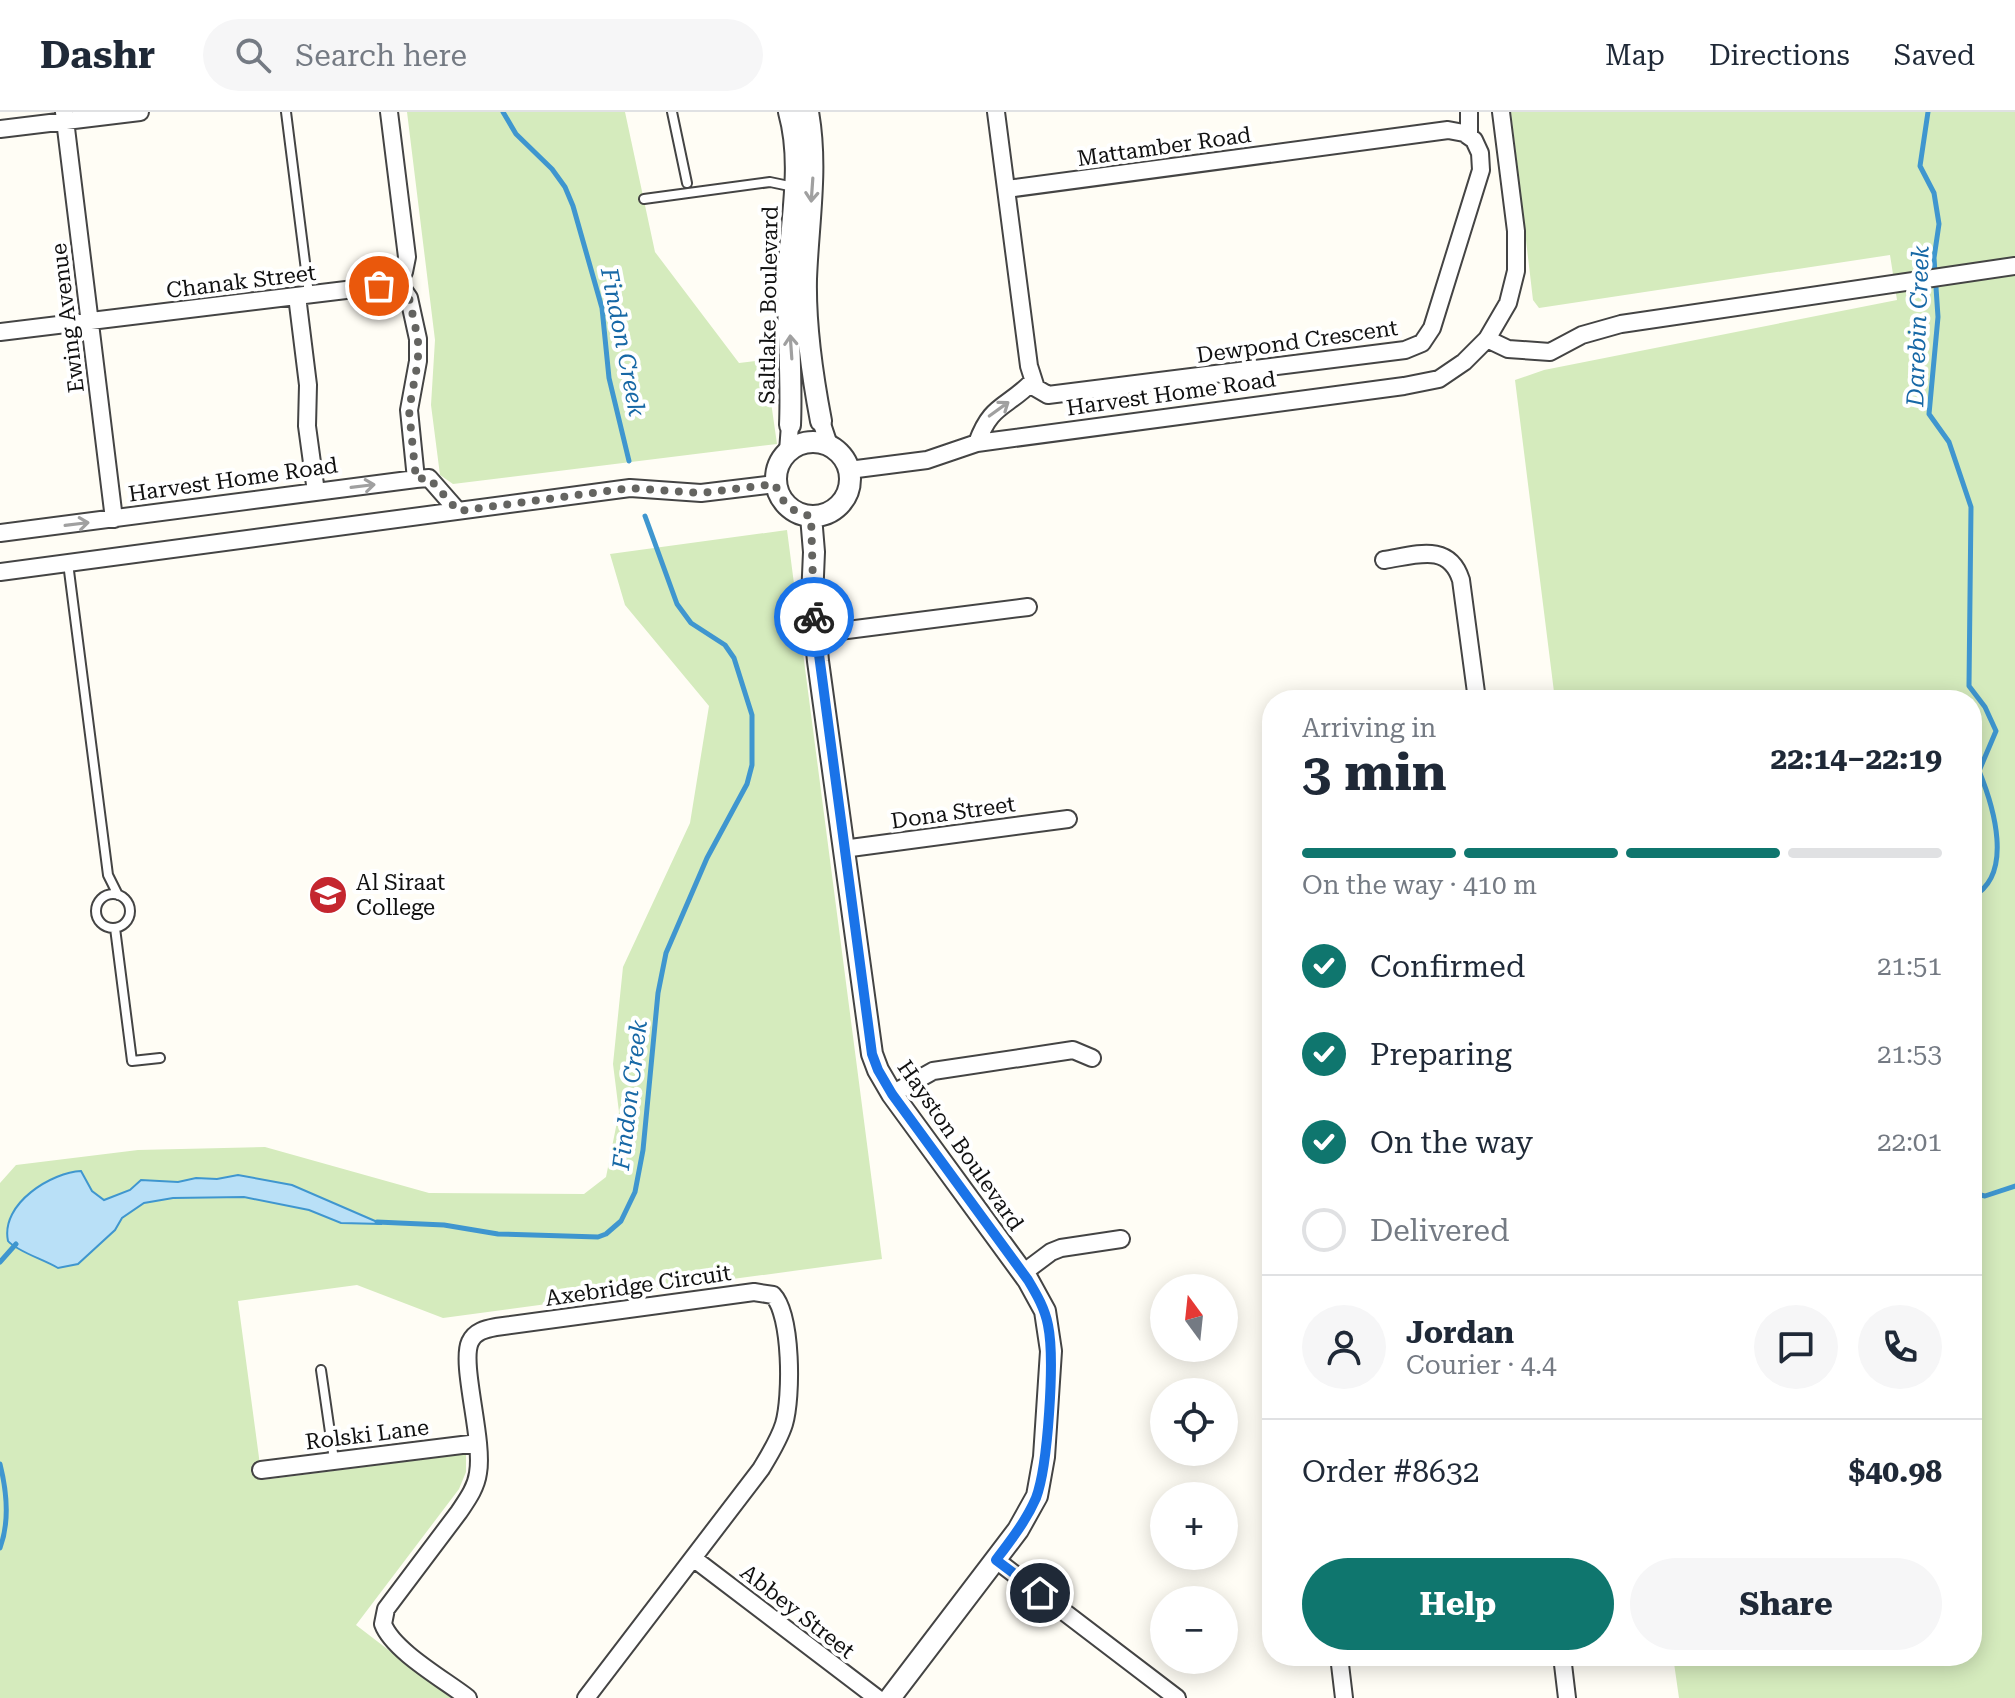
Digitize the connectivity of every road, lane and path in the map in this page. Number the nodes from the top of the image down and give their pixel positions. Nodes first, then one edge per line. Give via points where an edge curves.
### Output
1 (140, 112) edge
2 (286, 112) edge
3 (389, 112) edge
4 (672, 112) edge
5 (789, 112) edge
6 (808, 112) edge
7 (996, 112) edge
8 (1469, 112) edge
9 (1501, 112) edge
10 (64, 117) edge
11 (0, 129) edge
12 (1469, 136) junction
13 (687, 183) dead end
14 (795, 187) junction
15 (1007, 189) junction
16 (644, 199) dead end
17 (2015, 266) edge
18 (396, 279) junction
19 (303, 296) junction
20 (89, 321) junction
21 (0, 332) edge
22 (1487, 339) junction
23 (1032, 382) junction
24 (821, 421) joint
25 (790, 425) joint
26 (977, 443) junction
27 (829, 445) junction
28 (788, 451) junction
29 (849, 470) junction
30 (416, 479) junction
31 (775, 484) junction
32 (316, 492) junction
33 (458, 511) junction
34 (811, 516) junction
35 (114, 519) junction
36 (0, 533) edge
37 (1384, 560) dead end
38 (68, 563) junction
39 (0, 572) edge
40 (1028, 607) dead end
41 (816, 634) junction
42 (1476, 690) edge
43 (1068, 819) dead end
44 (843, 849) junction
45 (108, 875) junction
46 (118, 895) junction
47 (103, 898) junction
48 (115, 928) junction
49 (160, 1058) dead end
50 (1092, 1058) dead end
51 (892, 1094) junction
52 (1121, 1239) dead end
53 (1023, 1273) junction
54 (321, 1370) dead end
55 (478, 1443) junction
56 (334, 1460) junction
57 (261, 1470) dead end
58 (693, 1558) junction
59 (996, 1560) junction
60 (1340, 1666) edge
61 (1563, 1666) edge
62 (468, 1698) edge
63 (586, 1698) edge
64 (877, 1698) edge
65 (890, 1698) edge
66 (1177, 1698) edge
67 (1344, 1698) edge
68 (1567, 1698) edge

1 - 10 street
2 - 19 lane
3 - 18 street via 407,257 404,272
4 - 13 lane
5 - 14 street, Saltlake Boulevard via 796,146
6 -> 24 street, Saltlake Boulevard via 813,180 806,301
7 - 15 street
8 - 12 street, Dewpond Crescent
9 - 22 street, Harvest Home Road via 1515,213 1516,271 1508,303
10 - 11 street
10 - 20 street, Ewing Avenue
12 - 15 street, Mattamber Road via 1448,130
12 - 23 street, Dewpond Crescent via 1480,153 1481,170 1432,328 1422,343 1405,350 1058,395 1042,392
14 - 16 lane via 770,182
25 -> 14 street, Saltlake Boulevard via 788,291
15 - 23 street
17 - 22 street via 1621,324 1582,335 1550,352 1508,349
18 - 19 street, Chanak Street
18 - 30 street via 409,298 418,339 409,410
19 - 20 street, Chanak Street
19 - 32 street via 307,426
20 - 21 street, Chanak Street
20 - 35 street, Ewing Avenue
22 - 26 street, Harvest Home Road via 1439,379
26 -> 23 street via 992,412
24 - 27 street, Saltlake Boulevard
25 - 28 street, Saltlake Boulevard
26 - 29 street, Harvest Home Road via 927,460
27 - 28 street via 808,442
27 - 29 street
28 - 31 street via 780,460
29 - 34 street via 841,502
32 -> 30 street, Harvest Home Road
30 - 33 street via 429,478
31 - 33 street via 701,493 630,488
31 - 34 street via 787,507
32 - 35 street, Harvest Home Road
33 - 38 street
34 - 41 street, Hayston Boulevard
36 -> 35 street, Harvest Home Road
37 - 42 street via 1424,554 1455,564
38 - 39 street
38 - 45 lane
40 - 41 street
41 - 44 street, Hayston Boulevard
43 - 44 street, Dona Street
44 - 51 street, Hayston Boulevard via 869,1042
45 - 46 lane
45 - 47 lane
46 - 47 lane
46 - 48 lane via 130,915
47 - 48 lane via 97,917 104,926
48 - 49 lane via 132,1061
50 - 51 street via 1073,1050 933,1071
51 - 53 street, Hayston Boulevard
52 - 53 street via 1061,1248
53 - 59 street, Hayston Boulevard via 1049,1327 1044,1457 1037,1496
54 - 56 lane
55 - 56 street, Rolski Lane
55 - 58 street, Axebridge Circuit via 468,1350 479,1331 754,1292 773,1295 782,1312 789,1369 784,1425 761,1469
55 - 62 street, Axebridge Circuit via 478,1476 470,1496 383,1617 390,1637
56 - 57 street, Rolski Lane
58 - 63 street, Axebridge Circuit
58 - 64 street, Abbey Street
59 - 65 street, Hayston Boulevard
59 - 66 street
60 - 67 street
61 - 68 street

